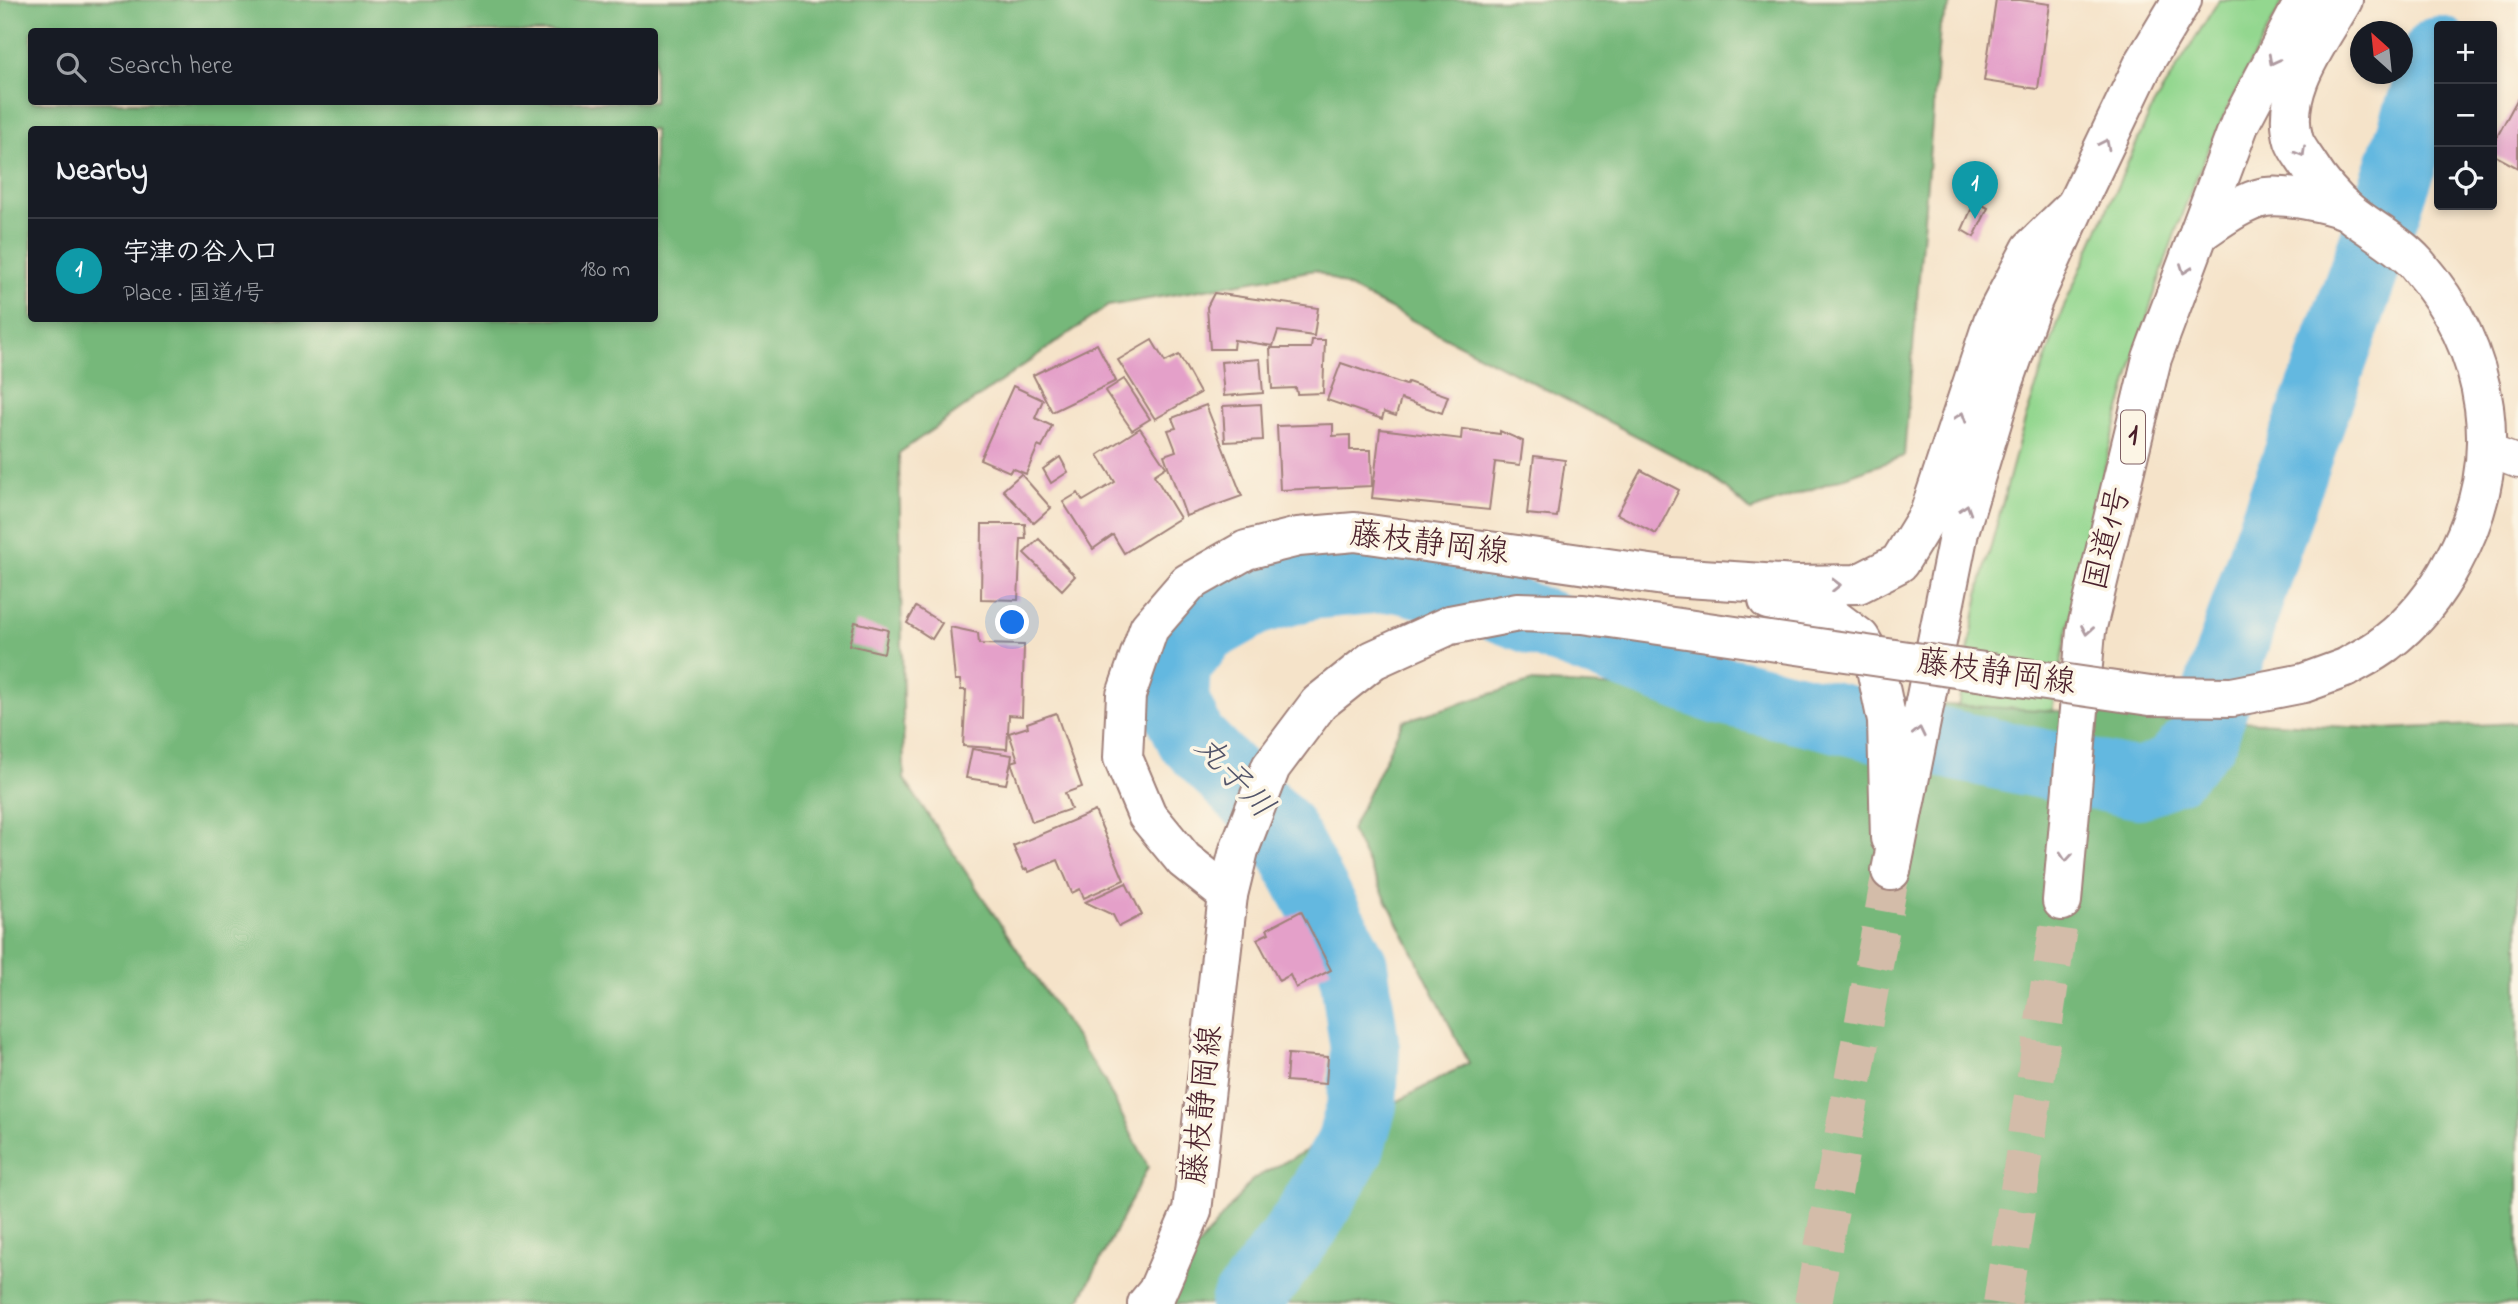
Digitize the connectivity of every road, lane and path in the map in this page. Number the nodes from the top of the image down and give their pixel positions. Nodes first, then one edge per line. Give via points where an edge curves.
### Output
1 (2182, 0) edge
2 (2305, 0) edge
3 (2343, 0) edge
4 (2076, 205) junction
5 (2346, 210) junction
6 (2199, 233) junction
7 (2503, 456) edge
8 (1671, 577) junction
9 (1228, 895) junction
10 (2062, 901) tunnel mouth
11 (1147, 1304) edge

4 -> 1 main road via 2143,65
2 -> 6 main road, 国道1号 / 1 via 2240,123
3 -> 5 main road via 2301,75 2291,117 2297,146
8 -> 4 main road via 1796,586 1858,584 1899,562 1929,514 1993,321 2031,248
8 -> 4 main road via 1828,614 1860,638 1875,664 1887,721 1891,871 1959,532 2024,323
5 - 6 main road via 2265,197 2226,214
5 - 7 main road, 藤枝静岡線 via 2413,260 2430,280 2463,335
6 -> 10 main road, 国道1号 / 1 via 2152,358 2086,631
7 - 9 main road, 藤枝静岡線, bridge via 2482,488 2469,534 2444,579 2417,615 2386,644 2345,668 2304,683 2232,697 2150,696 1583,614 1518,612 1450,625 1373,660 1319,703 1271,767 1239,850
8 - 9 main road, 藤枝静岡線 via 1355,532 1298,537 1246,550 1188,583 1149,628 1126,695 1123,758 1147,815 1184,860
9 - 11 main road, 藤枝静岡線 via 1192,1212 1157,1292

